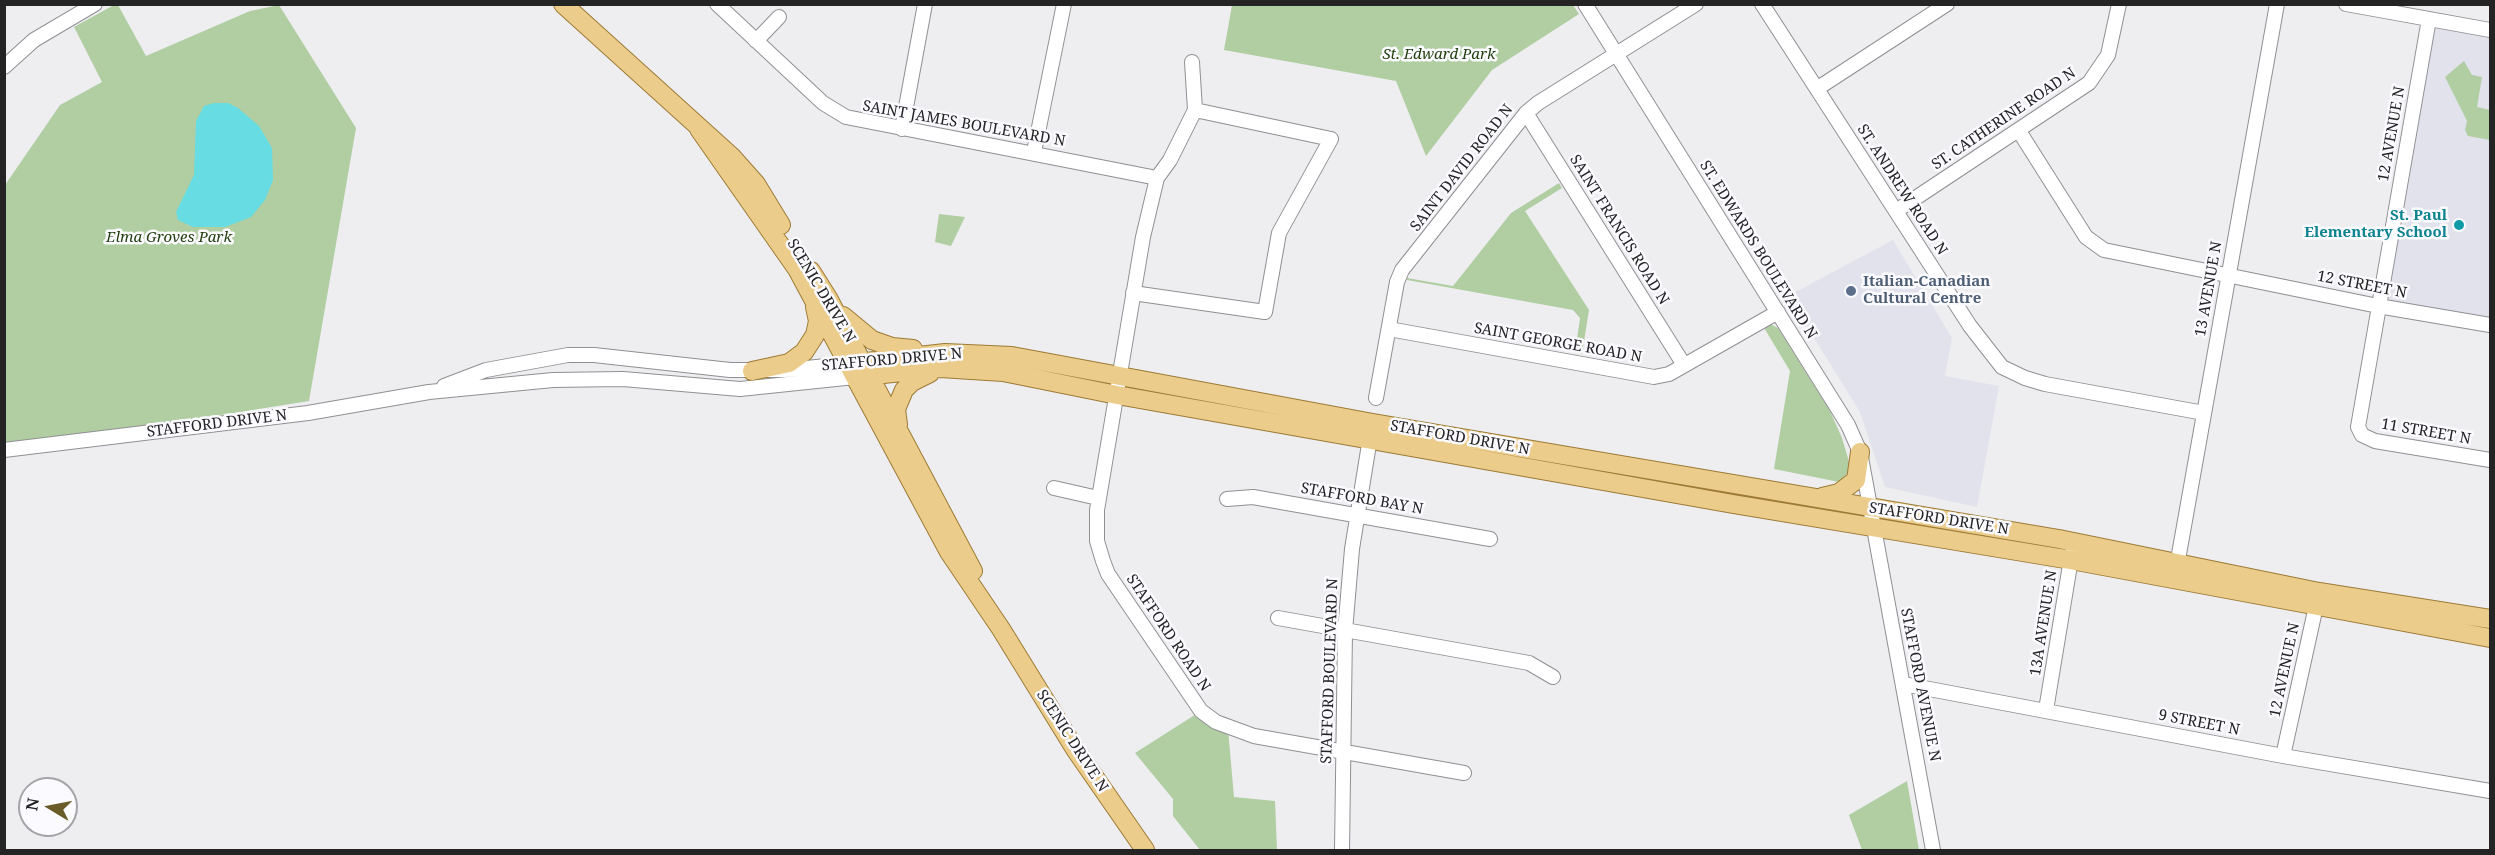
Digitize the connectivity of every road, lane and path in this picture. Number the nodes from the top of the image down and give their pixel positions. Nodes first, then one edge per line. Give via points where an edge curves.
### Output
1 (95, 4) edge
2 (563, 4) edge
3 (717, 4) edge
4 (925, 4) edge
5 (1064, 4) edge
6 (1585, 4) edge
7 (1696, 4) edge
8 (1762, 4) edge
9 (1947, 4) edge
10 (2119, 4) edge
11 (2277, 4) edge
12 (2346, 4) edge
13 (779, 16) dead end
14 (2429, 19) junction
15 (2490, 30) edge
16 (756, 41) junction
17 (1616, 53) junction
18 (1192, 62) dead end
19 (4, 67) edge
20 (1818, 88) junction
21 (1195, 110) junction
22 (1526, 113) junction
23 (902, 129) junction
24 (2019, 131) junction
25 (1034, 152) junction
26 (1157, 178) junction
27 (1896, 211) junction
28 (2228, 274) junction
29 (1133, 293) junction
30 (821, 299) junction
31 (2378, 306) junction
32 (1778, 312) junction
33 (2490, 325) edge
34 (1389, 329) junction
35 (942, 361) junction
36 (1684, 365) junction
37 (859, 370) junction
38 (752, 371) junction
39 (1118, 386) junction
40 (429, 392) junction
41 (1376, 398) dead end
42 (2204, 413) junction
43 (1371, 431) junction
44 (2360, 431) joint
45 (903, 438) junction
46 (4, 450) edge
47 (1860, 452) junction
48 (2490, 460) edge
49 (1054, 488) dead end
50 (1098, 498) junction
51 (1818, 498) junction
52 (1227, 500) dead end
53 (1871, 508) junction
54 (1357, 515) junction
55 (1874, 526) junction
56 (1490, 539) dead end
57 (2073, 551) junction
58 (2176, 571) junction
59 (2317, 599) junction
60 (1278, 618) dead end
61 (2490, 619) edge
62 (1001, 629) junction
63 (1345, 631) junction
64 (2490, 638) edge
65 (1553, 677) dead end
66 (1903, 684) junction
67 (2046, 710) junction
68 (1343, 752) junction
69 (2283, 756) junction
70 (1464, 773) dead end
71 (2490, 791) edge
72 (1145, 850) edge
73 (1342, 850) edge
74 (1933, 850) edge

1 - 19 street via 34,40
2 - 30 main road, SCENIC DRIVE N via 732,157 756,184
3 - 16 street, SAINT JAMES BOULEVARD N
4 - 23 street
5 - 25 street
6 - 17 street, ST. EDWARDS BOULEVARD N
7 - 17 street, SAINT DAVID ROAD N
8 - 20 street, ST. ANDREW ROAD N
9 - 20 street
10 - 24 street, ST. CATHERINE ROAD N via 2108,55 2100,71 2072,96
11 - 28 street, 13 AVENUE N
12 - 14 street
13 - 16 street
14 - 15 street
14 - 31 street, 12 AVENUE N
16 - 23 street, SAINT JAMES BOULEVARD N via 838,114
17 - 22 street, SAINT DAVID ROAD N
17 - 32 street, ST. EDWARDS BOULEVARD N
18 - 21 street
20 - 27 street, ST. ANDREW ROAD N
21 - 26 street
21 - 29 street via 1331,139 1279,233 1265,312
22 - 34 street, SAINT DAVID ROAD N via 1402,270
22 - 36 street, SAINT FRANCIS ROAD N
23 - 25 street, SAINT JAMES BOULEVARD N
24 - 27 street, ST. CATHERINE ROAD N
24 - 28 street, 12 STREET N via 2086,237 2095,245 2115,253
25 - 26 street, SAINT JAMES BOULEVARD N
26 - 29 street
27 - 42 street, ST. ANDREW ROAD N via 1970,326 2002,367 2045,384
28 - 31 street, 12 STREET N
28 - 42 street, 13 AVENUE N
29 - 39 street
30 - 35 main road via 872,340
30 - 37 main road, SCENIC DRIVE N
30 - 38 main road via 817,328 804,352 789,363
31 - 33 street, 12 STREET N
31 - 44 street, 12 AVENUE N via 2358,423
32 - 36 street, SAINT GEORGE ROAD N
32 - 47 street, ST. EDWARDS BOULEVARD N via 1848,425
34 - 36 street, SAINT GEORGE ROAD N via 1654,377
34 - 41 street, SAINT DAVID ROAD N
35 - 37 main road, STAFFORD DRIVE N
35 - 39 main road, STAFFORD DRIVE N via 1012,356
35 - 45 main road via 902,394 895,417
37 - 38 street, STAFFORD DRIVE N
37 - 40 street, STAFFORD DRIVE N via 740,389 584,378
37 - 45 main road, SCENIC DRIVE N
37 - 62 main road, SCENIC DRIVE N via 949,552
38 - 40 street, STAFFORD DRIVE N via 568,355 486,370
39 - 43 main road, STAFFORD DRIVE N
39 - 50 street, STAFFORD ROAD N
40 - 46 street, STAFFORD DRIVE N via 308,413
42 - 58 street, 13 AVENUE N
43 - 51 main road, STAFFORD DRIVE N
43 - 54 street, STAFFORD BOULEVARD N
43 - 55 main road, STAFFORD DRIVE N
44 - 48 street, 11 STREET N via 2375,441
45 - 62 main road, SCENIC DRIVE N
47 - 51 main road via 1856,480 1848,489
47 - 53 street, ST. EDWARDS BOULEVARD N
49 - 50 street
50 - 68 street, STAFFORD ROAD N via 1097,541 1108,574 1201,711 1241,732
51 - 53 main road, STAFFORD DRIVE N
52 - 54 street, STAFFORD BAY N via 1253,497
53 - 55 street, ST. EDWARDS BOULEVARD N
53 - 57 main road, STAFFORD DRIVE N
54 - 56 street, STAFFORD BAY N
54 - 63 street, STAFFORD BOULEVARD N
55 - 57 main road, STAFFORD DRIVE N
55 - 66 street, STAFFORD AVENUE N
57 - 58 main road, STAFFORD DRIVE N
57 - 67 street, 13A AVENUE N
58 - 59 main road, STAFFORD DRIVE N
59 - 61 main road, STAFFORD DRIVE N
59 - 64 main road, STAFFORD DRIVE N
59 - 69 street, 12 AVENUE N
60 - 63 street
62 - 72 main road, SCENIC DRIVE N via 1075,749
63 - 65 street via 1529,663
63 - 68 street, STAFFORD BOULEVARD N
66 - 67 street, 9 STREET N
66 - 74 street, STAFFORD AVENUE N
67 - 69 street, 9 STREET N
68 - 70 street
68 - 73 street, STAFFORD BOULEVARD N
69 - 71 street, 9 STREET N

